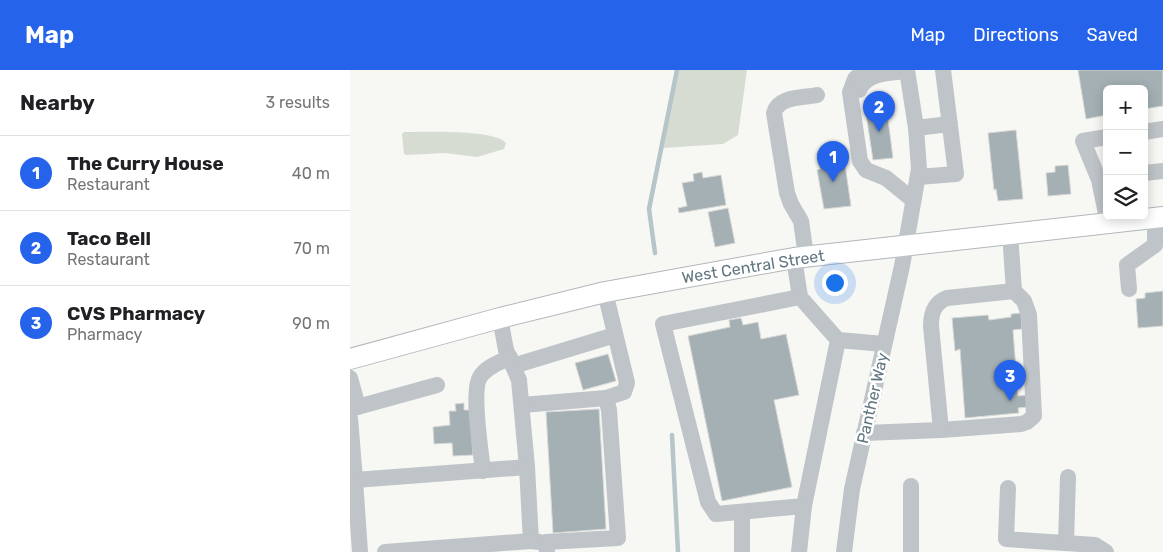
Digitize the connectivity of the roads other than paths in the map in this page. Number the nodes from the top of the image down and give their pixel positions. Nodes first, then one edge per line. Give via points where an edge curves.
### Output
1 (864, 70) edge
2 (907, 70) edge
3 (943, 70) edge
4 (817, 95) dead end
5 (950, 124) junction
6 (916, 128) junction
7 (1163, 129) edge
8 (1148, 131) edge
9 (1103, 138) edge
10 (1163, 171) edge
11 (1148, 173) edge
12 (876, 174) junction
13 (918, 177) junction
14 (1103, 179) edge
15 (913, 200) junction
16 (1159, 217) edge
17 (1108, 222) joint
18 (1010, 233) junction
19 (905, 245) junction
20 (800, 257) junction
21 (1129, 289) dead end
22 (1014, 291) junction
23 (606, 292) junction
24 (800, 297) junction
25 (500, 318) junction
26 (616, 335) junction
27 (838, 340) junction
28 (884, 344) junction
29 (350, 359) edge
30 (511, 361) junction
31 (350, 378) edge
32 (437, 385) dead end
33 (606, 398) junction
34 (522, 405) junction
35 (353, 411) edge
36 (941, 430) junction
37 (864, 433) junction
38 (526, 468) junction
39 (483, 471) junction
40 (1068, 478) dead end
41 (355, 480) junction
42 (911, 486) dead end
43 (1008, 488) dead end
44 (804, 506) junction
45 (742, 512) junction
46 (1066, 544) junction
47 (541, 545) edge
48 (360, 552) edge
49 (385, 552) edge
50 (742, 552) edge
51 (799, 552) edge
52 (844, 552) edge
53 (911, 552) edge
54 (1106, 552) edge

1 - 12 street via 853,82 851,96 859,158 866,170
2 - 6 street, Panther Way
2 - 12 street via 869,78 859,91 870,162
3 - 5 street
4 - 20 street via 784,100 774,113 787,193 801,221
5 - 6 street
5 - 13 street via 956,174
6 - 13 street, Panther Way via 920,163
7 - 8 street
9 - 14 street via 1083,141
10 - 11 street
12 - 15 street
13 - 15 street, Panther Way
15 - 19 street, Panther Way
16 - 17 main road, West Central Street
16 - 21 street via 1155,245 1127,265
17 - 18 main road, West Central Street
18 - 19 main road, West Central Street
18 - 22 street
19 - 20 main road, West Central Street
19 - 28 street, Panther Way
20 - 23 main road, West Central Street
20 - 24 street
22 - 36 street via 947,298 933,309 931,326
22 - 36 street via 1024,301 1028,315 1034,416 1021,424
23 - 25 main road, West Central Street
23 - 26 street
24 - 27 street
24 - 45 street via 663,324 708,502 716,514
25 - 29 main road, West Central Street
25 - 30 street
26 - 30 street
26 - 33 street via 627,383 624,392
27 - 28 street
27 - 44 street
28 - 37 street, Panther Way
30 - 34 street via 519,380
30 - 39 street via 489,368 480,377 476,390
31 - 35 street
32 - 35 street
33 - 34 street
33 - 47 street via 618,538
34 - 38 street
35 - 41 street
36 - 37 street
37 - 52 street, Panther Way via 849,502
38 - 39 street
38 - 47 street
39 - 41 street
40 - 46 street
41 - 48 street
42 - 53 street
43 - 46 street via 1006,539
44 - 45 street
44 - 51 street
45 - 50 street
46 - 54 street via 1095,545
47 - 49 street

